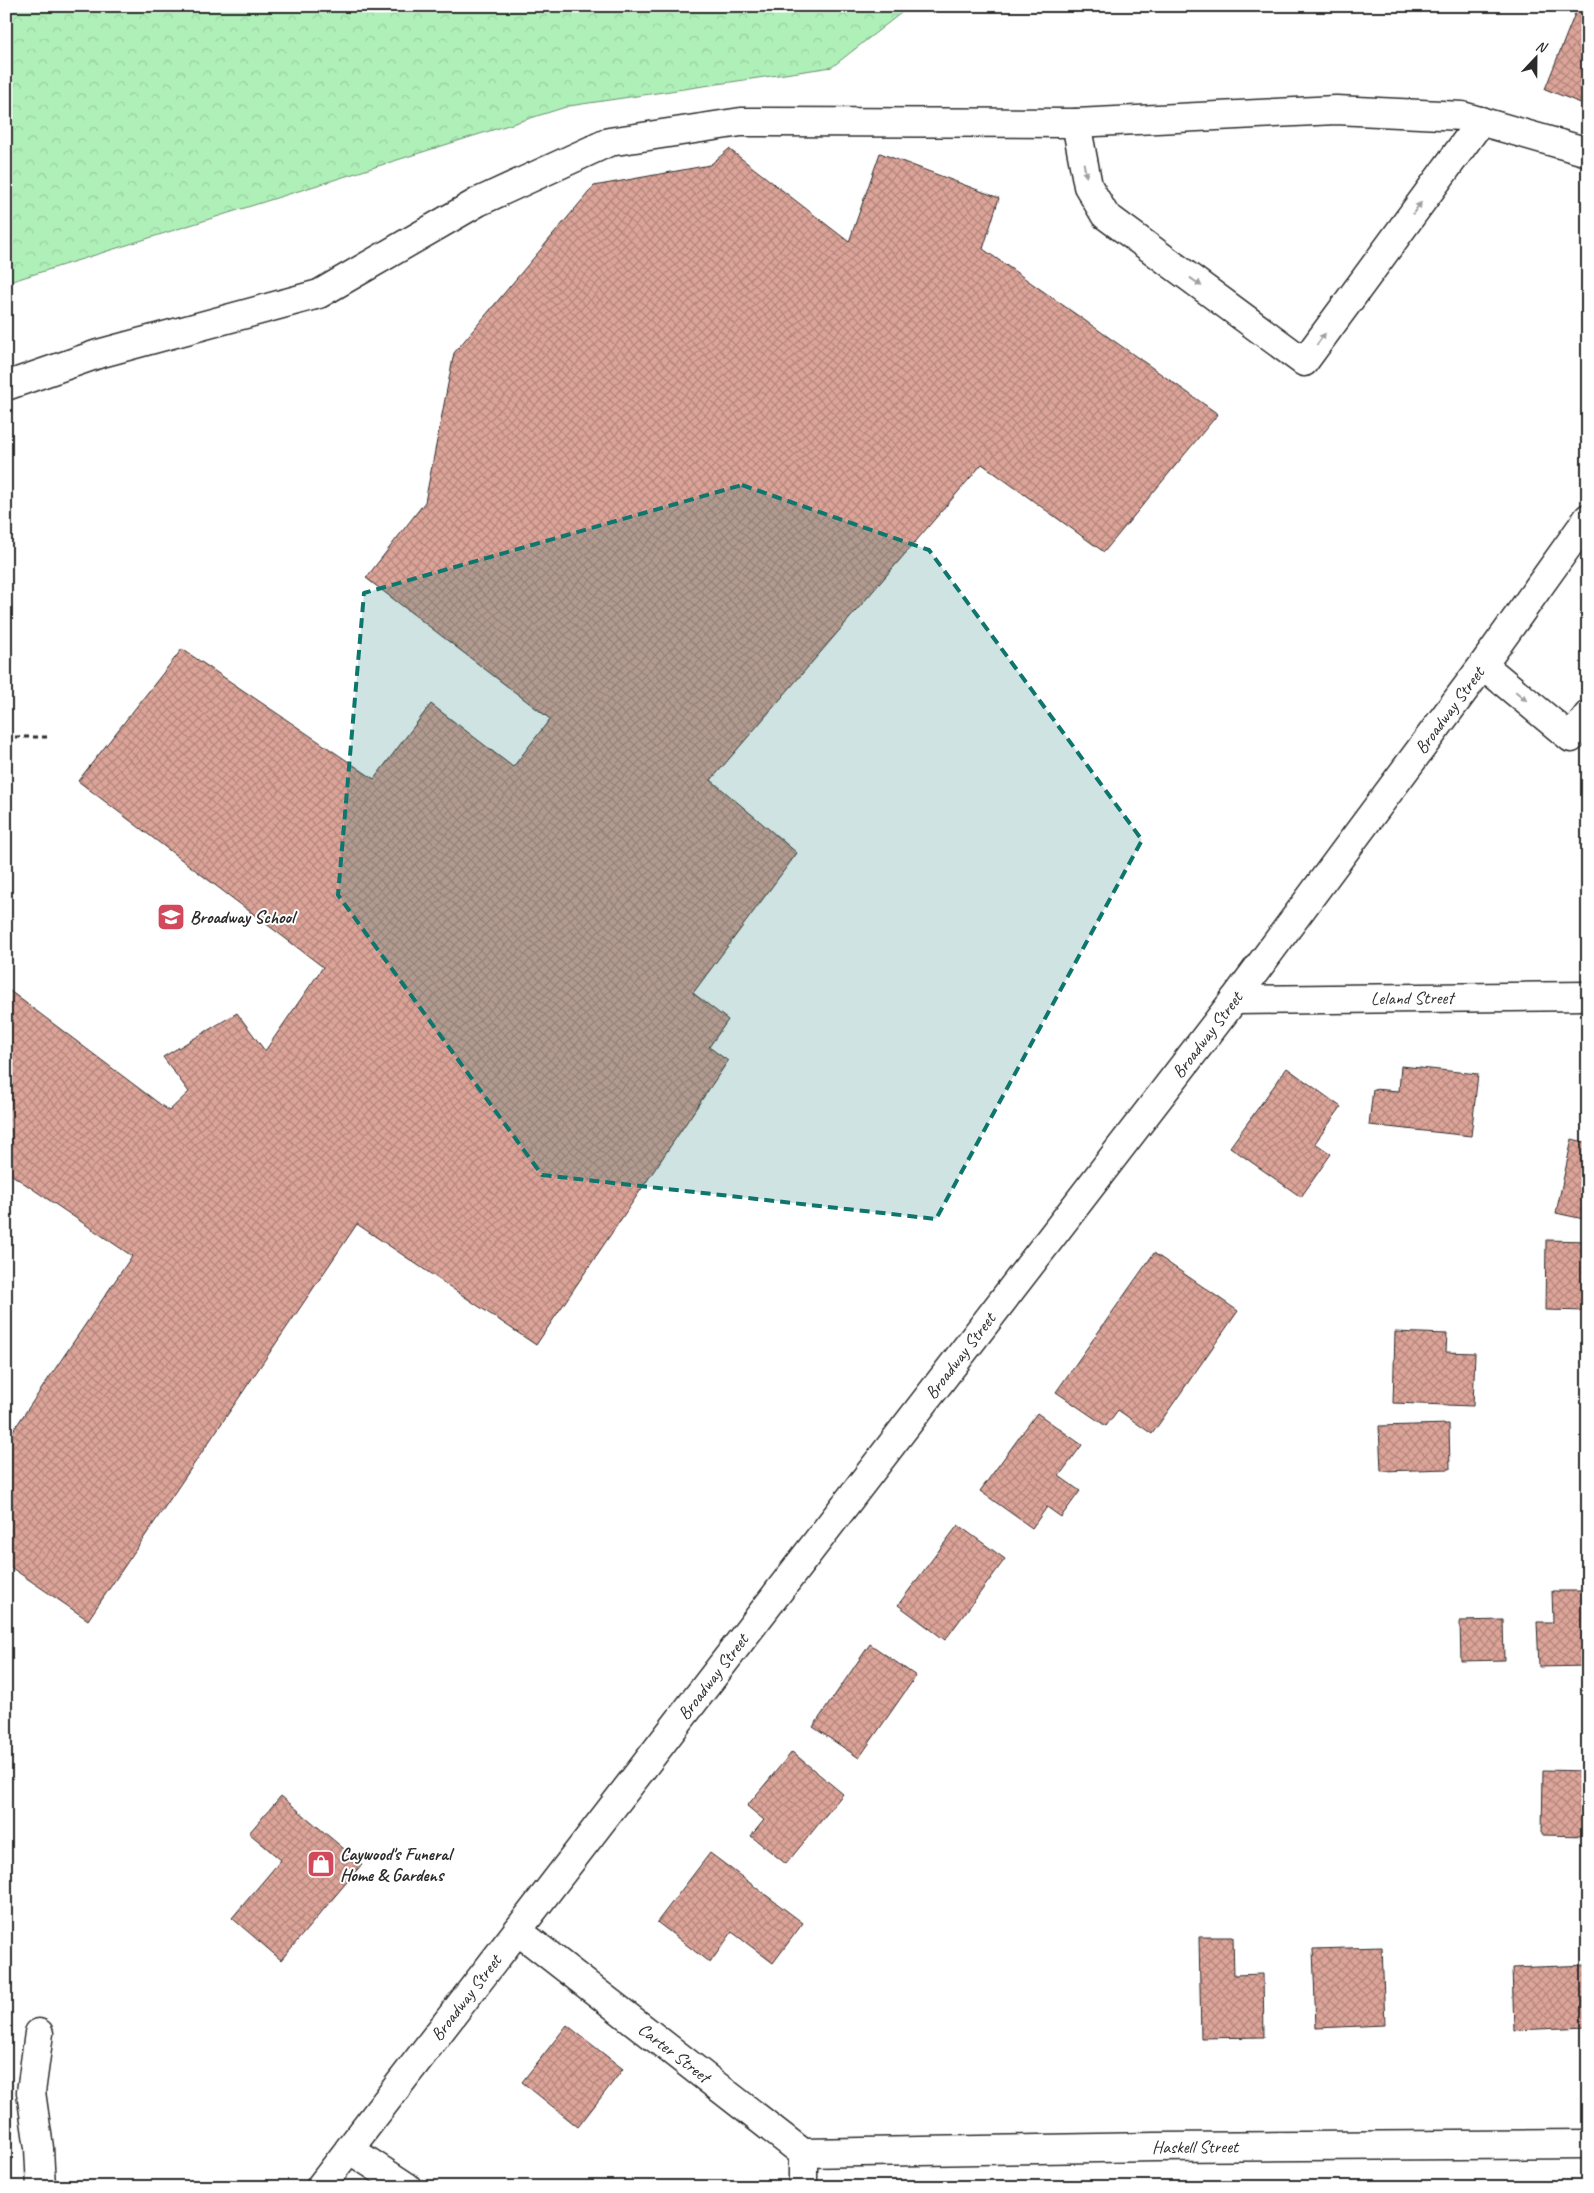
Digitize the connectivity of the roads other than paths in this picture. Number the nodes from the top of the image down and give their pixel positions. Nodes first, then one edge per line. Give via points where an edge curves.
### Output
1 (1481, 121) junction
2 (1076, 122) junction
3 (1588, 152) edge
4 (6, 386) edge
5 (1588, 518) edge
6 (1484, 665) junction
7 (1588, 715) edge
8 (1579, 744) edge
9 (1588, 996) edge
10 (1234, 1000) junction
11 (518, 1931) junction
12 (39, 2033) dead end
13 (1588, 2144) edge
14 (350, 2149) junction
15 (803, 2153) junction
16 (41, 2187) edge
17 (320, 2187) edge
18 (407, 2187) edge
19 (803, 2187) edge

1 - 2 street via 1462,116 1336,110
2 -> 1 street via 1088,186 1105,215 1304,362
1 - 3 street
2 - 4 street via 741,122 608,142 478,202 319,294 98,354
5 - 6 street, Broadway Street
6 -> 8 street
6 - 10 street, Broadway Street
7 - 8 street
9 - 10 street, Leland Street
10 - 11 street, Broadway Street
11 - 14 street, Broadway Street
11 - 15 street, Carter Street
12 - 16 street via 31,2092
13 - 15 street, Haskell Street
14 - 17 street, Broadway Street
14 - 18 street
15 - 19 street

